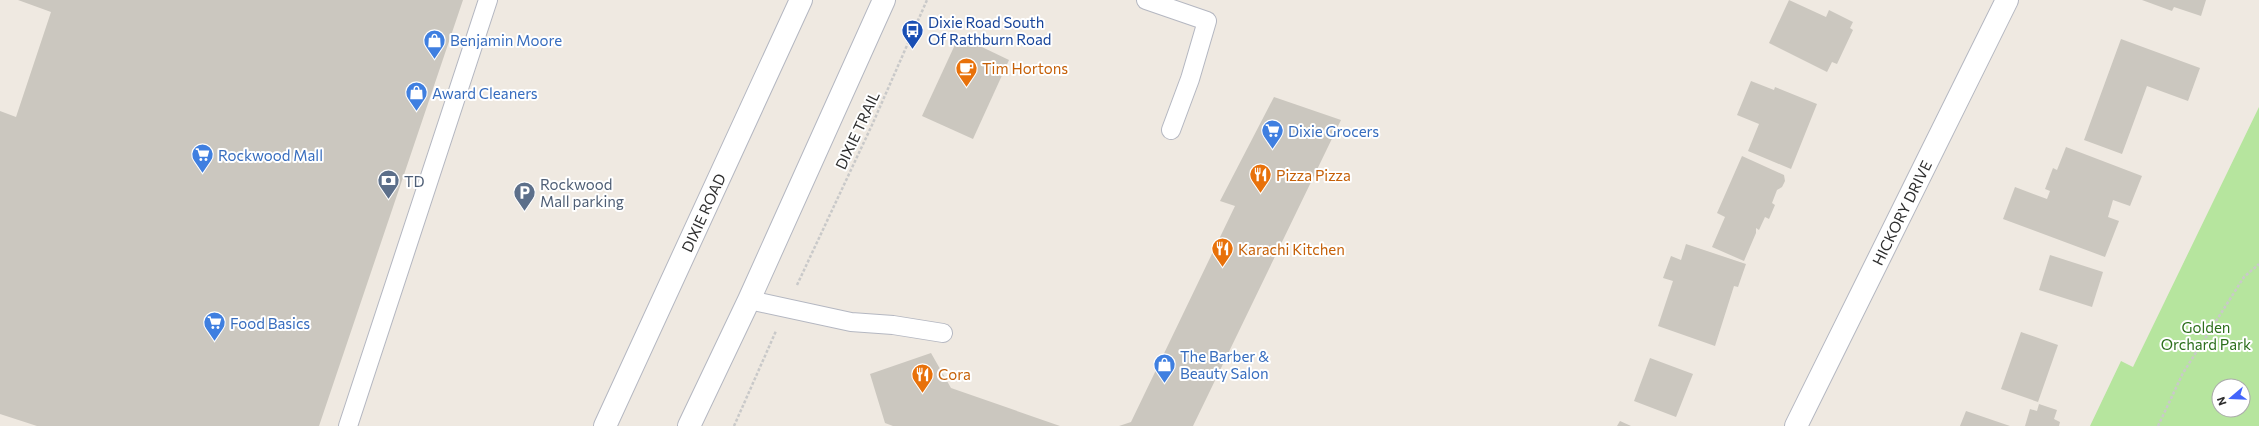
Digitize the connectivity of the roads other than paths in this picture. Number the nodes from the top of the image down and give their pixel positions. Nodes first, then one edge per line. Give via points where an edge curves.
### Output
1 (488, 0) edge
2 (801, 0) edge
3 (884, 0) edge
4 (1146, 0) edge
5 (2007, 0) edge
6 (1171, 130) dead end
7 (749, 300) junction
8 (942, 332) dead end
9 (348, 426) edge
10 (605, 426) edge
11 (689, 426) edge
12 (1796, 426) edge

1 - 9 lane
2 - 10 main road, DIXIE ROAD
3 - 7 main road
4 - 6 lane via 1207,21 1190,79
5 - 12 main road, HICKORY DRIVE
7 - 8 lane via 851,322
7 - 11 main road

